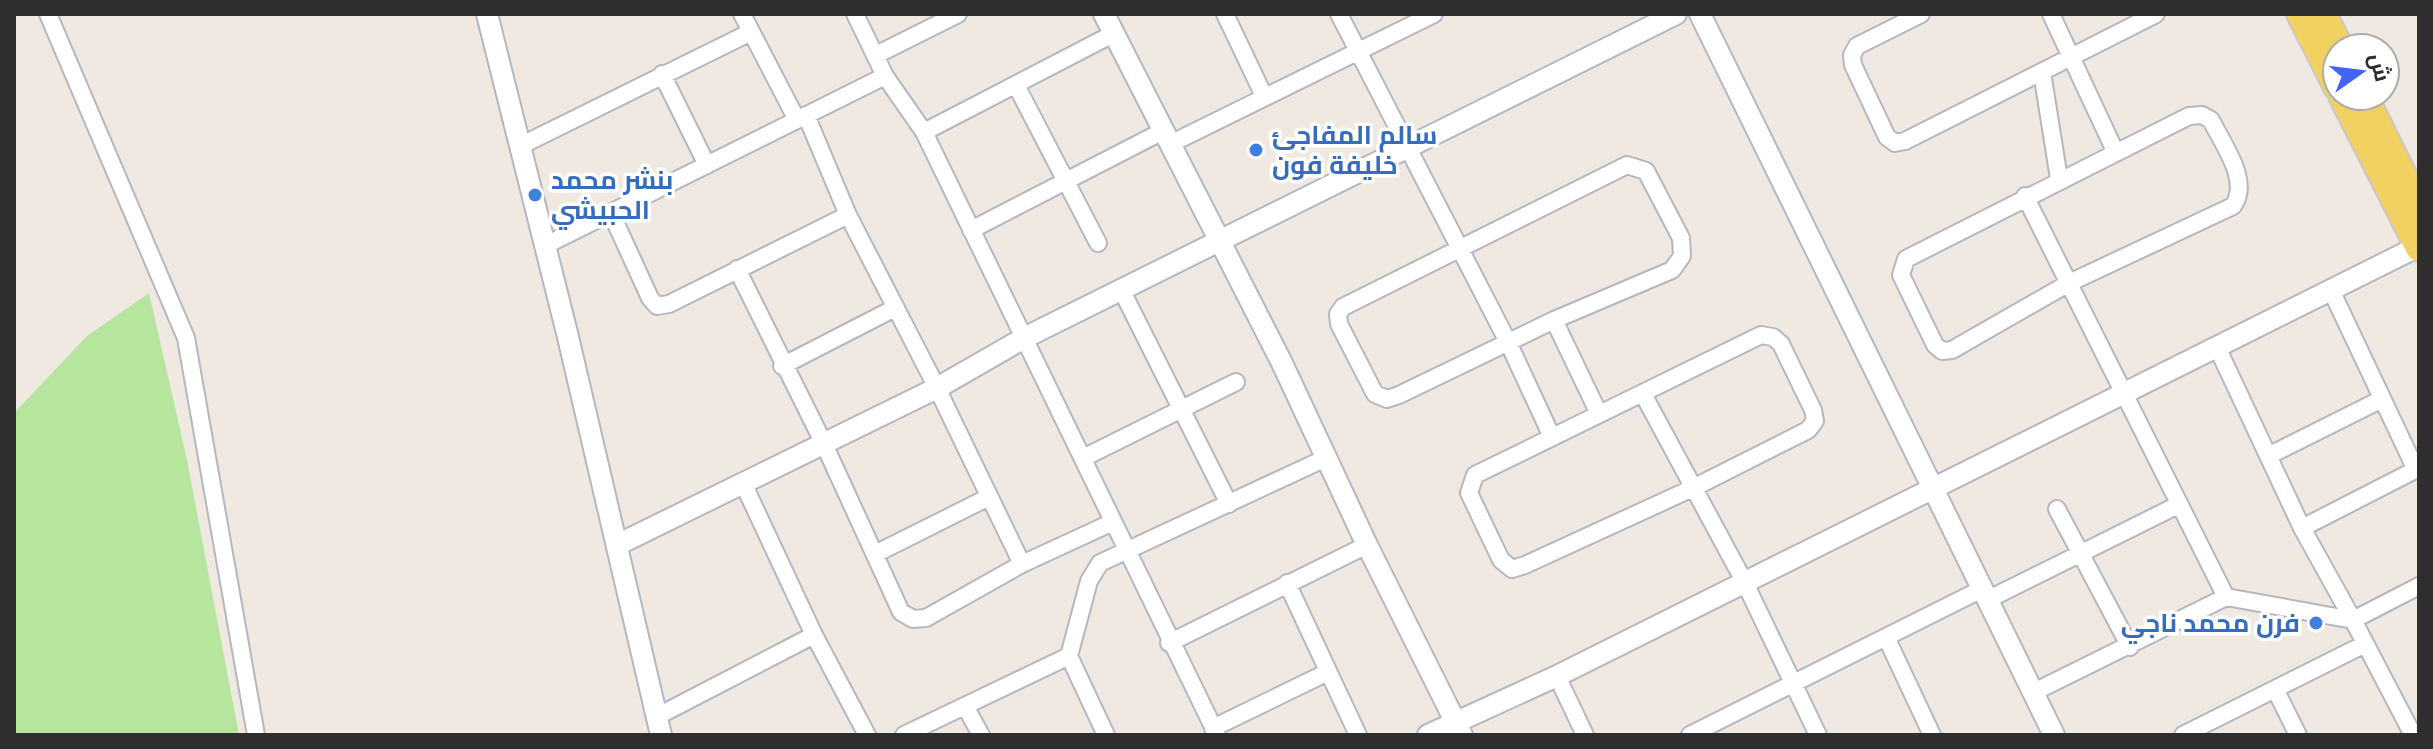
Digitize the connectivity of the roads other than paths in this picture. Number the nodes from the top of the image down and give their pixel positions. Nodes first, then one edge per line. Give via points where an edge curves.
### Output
1 (48, 14) edge
2 (488, 14) edge
3 (742, 14) edge
4 (855, 14) edge
5 (958, 14) edge
6 (1104, 14) edge
7 (1225, 14) edge
8 (1339, 14) edge
9 (1434, 14) edge
10 (1676, 14) edge
11 (1700, 14) edge
12 (1921, 14) edge
13 (2051, 14) edge
14 (2156, 14) edge
15 (2300, 14) edge
16 (2323, 14) edge
17 (751, 32) junction
18 (2332, 32) edge
19 (1113, 34) junction
20 (1358, 54) junction
21 (876, 55) junction
22 (2321, 55) edge
23 (2071, 57) junction
24 (2042, 72) junction
25 (662, 74) junction
26 (885, 76) junction
27 (1016, 85) junction
28 (1264, 96) junction
29 (2350, 112) edge
30 (2372, 112) edge
31 (802, 118) junction
32 (924, 132) junction
33 (1167, 138) junction
34 (522, 145) junction
35 (1406, 149) junction
36 (2115, 151) junction
37 (707, 165) junction
38 (2059, 179) junction
39 (1066, 182) junction
40 (2025, 196) junction
41 (2419, 207) edge
42 (611, 213) junction
43 (848, 215) junction
44 (971, 230) junction
45 (1221, 241) junction
46 (1098, 243) dead end
47 (546, 245) junction
48 (2419, 247) edge
49 (1460, 249) junction
50 (737, 269) junction
51 (2069, 283) junction
52 (2331, 290) junction
53 (1122, 291) junction
54 (895, 308) junction
55 (1554, 320) junction
56 (1026, 337) junction
57 (1508, 342) junction
58 (2217, 347) junction
59 (782, 366) junction
60 (1236, 382) dead end
61 (937, 388) junction
62 (2124, 393) junction
63 (1643, 394) junction
64 (2382, 399) junction
65 (1183, 411) junction
66 (1599, 414) junction
67 (1552, 437) junction
68 (824, 444) junction
69 (2268, 456) junction
70 (1083, 458) junction
71 (1326, 458) junction
72 (2417, 469) edge
73 (743, 483) junction
74 (1695, 487) junction
75 (1934, 488) junction
76 (989, 497) junction
77 (1229, 504) junction
78 (2178, 505) junction
79 (2057, 509) dead end
80 (1113, 522) junction
81 (2302, 528) junction
82 (617, 545) junction
83 (1367, 545) junction
84 (1128, 552) junction
85 (2080, 553) junction
86 (875, 554) junction
87 (1022, 564) junction
88 (1287, 583) junction
89 (1745, 583) junction
90 (2419, 586) edge
91 (1984, 594) junction
92 (2226, 597) junction
93 (2353, 620) junction
94 (814, 635) junction
95 (1886, 637) junction
96 (1169, 643) junction
97 (2363, 645) junction
98 (2130, 647) junction
99 (1069, 656) junction
100 (1328, 672) junction
101 (1557, 676) junction
102 (1794, 683) junction
103 (2275, 689) junction
104 (2034, 692) junction
105 (965, 706) junction
106 (658, 726) edge
107 (1459, 728) edge
108 (1215, 732) edge
109 (256, 735) edge
110 (867, 735) edge
111 (904, 735) edge
112 (981, 735) edge
113 (1106, 735) edge
114 (1358, 735) edge
115 (1428, 735) edge
116 (1585, 735) edge
117 (1690, 735) edge
118 (1818, 735) edge
119 (1932, 735) edge
120 (2054, 735) edge
121 (2183, 735) edge
122 (2298, 735) edge
123 (2413, 735) edge

1 - 109 street via 186,338
2 - 34 street
3 - 17 street
4 - 21 street
5 - 21 street
6 - 19 street
7 - 28 street
8 - 20 street
9 - 20 street
10 - 35 street
11 - 75 street
12 - 24 street via 1857,46 1852,55 1887,137 1895,143
13 - 23 street
14 - 23 street
15 - 22 main road
16 - 18 main road
17 - 25 street
17 - 31 street
19 - 27 street
19 - 33 street
20 - 28 street
20 - 35 street
21 - 26 street
23 - 24 street
23 - 36 street
24 - 38 street
25 - 34 street
25 - 37 street
26 - 31 street
26 - 32 street
27 - 32 street
27 - 39 street
28 - 33 street
29 - 48 main road
30 - 41 main road
31 - 37 street
31 - 43 street
32 - 44 street
33 - 39 street
33 - 45 street
34 - 47 street
35 - 45 street
35 - 49 street
36 - 38 street
36 - 51 street via 2189,116 2202,115 2211,120 2241,183 2240,196 2233,206
37 - 42 street
38 - 40 street
39 - 44 street
39 - 46 street
40 - 51 street
40 - 51 street via 1902,265 1901,275 1935,345 1952,350
42 - 47 street
42 - 50 street via 657,306
43 - 50 street
43 - 54 street
44 - 56 street
45 - 53 street
45 - 71 street
47 - 82 street
48 - 52 street
49 - 55 street via 1627,165 1646,171 1681,238 1682,256 1672,270
49 - 57 street
49 - 57 street via 1338,314 1375,394 1387,399 1399,395
50 - 59 street
51 - 62 street
52 - 58 street
52 - 64 street
53 - 56 street
53 - 65 street
54 - 59 street
54 - 61 street
55 - 57 street
55 - 66 street
56 - 61 street
56 - 70 street
57 - 67 street
58 - 62 street
58 - 69 street
59 - 68 street
60 - 65 street
61 - 68 street
61 - 76 street
62 - 75 street
62 - 78 street
63 - 66 street
63 - 74 street
63 - 74 street via 1761,335 1781,344 1815,421 1808,430
64 - 69 street
64 - 72 street
65 - 70 street
65 - 77 street
66 - 67 street
67 - 74 street via 1475,475 1470,485 1501,560 1512,569
68 - 73 street
68 - 86 street
69 - 81 street
70 - 80 street
71 - 77 street
71 - 83 street
72 - 81 street
73 - 82 street
73 - 94 street
74 - 89 street
75 - 89 street
75 - 91 street
76 - 86 street
76 - 87 street
77 - 84 street
78 - 85 street
78 - 92 street
79 - 85 street
80 - 84 street
80 - 87 street
81 - 93 street
82 - 106 street
83 - 88 street
83 - 107 street
84 - 96 street
84 - 99 street via 1100,563 1089,581
85 - 91 street
85 - 98 street
86 - 87 street via 901,612 913,619 926,618
88 - 96 street
88 - 100 street
89 - 101 street
89 - 102 street
90 - 93 street
91 - 95 street
91 - 104 street
92 - 93 street
92 - 98 street
93 - 97 street
94 - 106 street
94 - 110 street
95 - 102 street
95 - 119 street
96 - 108 street
97 - 103 street
97 - 123 street
98 - 104 street
99 - 105 street
99 - 113 street
100 - 108 street
100 - 114 street
101 - 107 street
101 - 116 street
102 - 117 street
102 - 118 street
103 - 121 street
103 - 122 street
104 - 120 street
105 - 111 street
105 - 112 street
107 - 115 street

